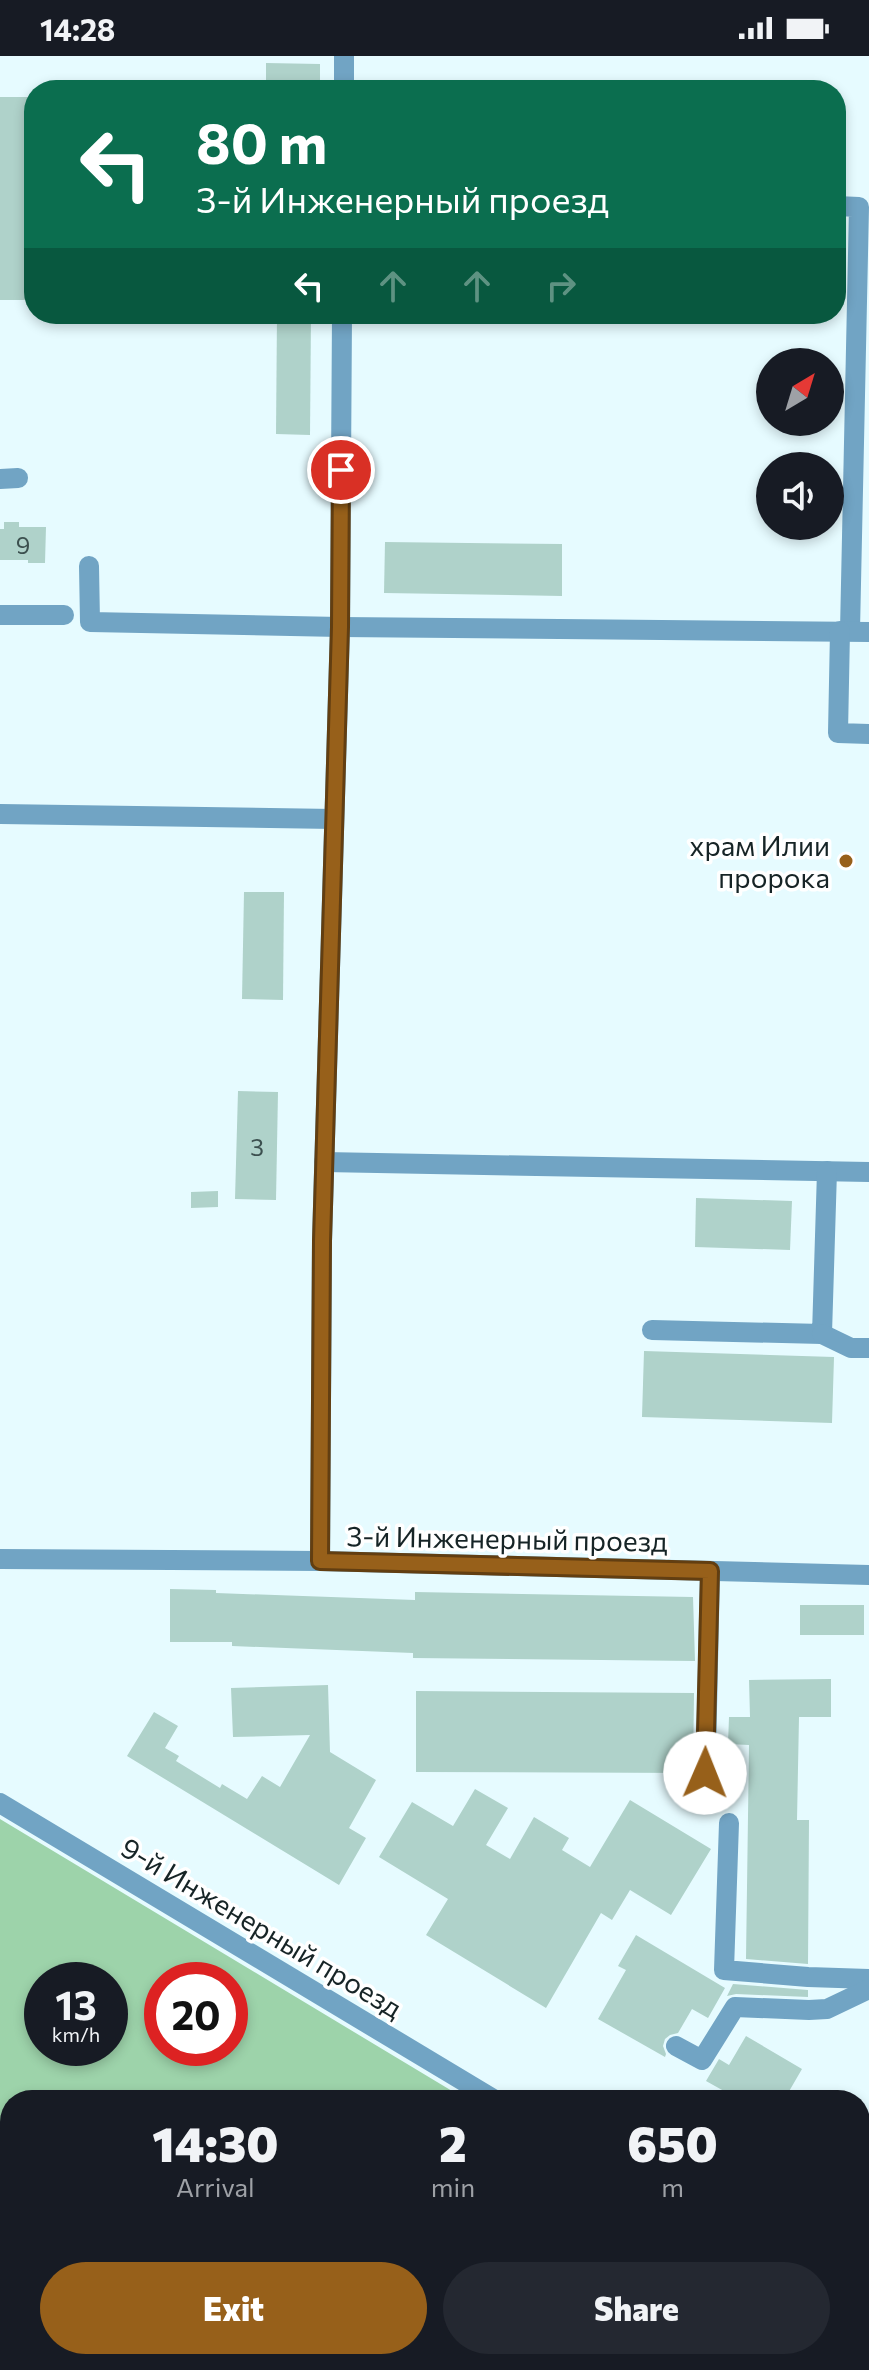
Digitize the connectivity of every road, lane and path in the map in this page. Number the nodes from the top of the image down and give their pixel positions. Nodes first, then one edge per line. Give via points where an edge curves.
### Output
1 (344, 56) edge
2 (344, 80) edge
3 (864, 207) edge
4 (342, 324) edge
5 (860, 530) edge
6 (89, 566) dead end
7 (0, 615) edge
8 (64, 615) dead end
9 (340, 627) junction
10 (853, 631) edge
11 (869, 734) edge
12 (0, 814) edge
13 (334, 819) junction
14 (324, 1162) junction
15 (827, 1171) junction
16 (869, 1172) edge
17 (652, 1330) dead end
18 (822, 1334) junction
19 (869, 1348) edge
20 (0, 1559) edge
21 (320, 1561) junction
22 (710, 1571) junction
23 (869, 1575) edge
24 (705, 1802) dead end
25 (0, 1803) edge
26 (729, 1823) dead end
27 (869, 1979) edge
28 (869, 1989) edge
29 (676, 2046) dead end
30 (478, 2090) edge

1 - 2 street
3 - 5 street
4 - 9 street
5 - 10 street
6 - 9 street via 90,622
7 - 8 street
9 - 10 street
9 - 13 street
10 - 11 street via 838,733
12 - 13 street
13 - 14 street
14 - 15 street
14 - 21 street
15 - 16 street
15 - 18 street
17 - 18 street
18 - 19 street via 851,1348
20 - 21 street, 3-й Инженерный проезд
21 - 22 street, 3-й Инженерный проезд
22 - 23 street, 3-й Инженерный проезд
22 - 24 street
25 - 30 street, 9-й Инженерный проезд
26 - 27 street via 724,1970
28 - 29 street via 827,2009 735,2007 702,2060

